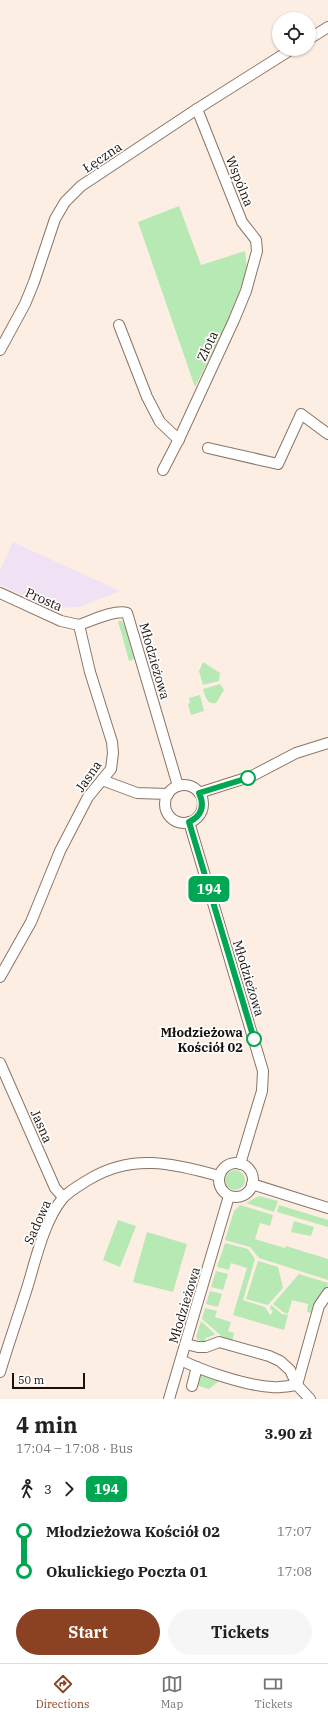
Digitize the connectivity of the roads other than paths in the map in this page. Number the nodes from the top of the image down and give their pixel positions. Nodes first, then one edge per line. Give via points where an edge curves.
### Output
1 (328, 27) edge
2 (316, 35) edge
3 (281, 56) edge
4 (197, 109) junction
5 (254, 261) joint
6 (119, 325) dead end
7 (0, 350) edge
8 (328, 434) edge
9 (179, 440) junction
10 (208, 448) dead end
11 (163, 470) dead end
12 (0, 593) edge
13 (79, 625) junction
14 (328, 743) edge
15 (102, 780) junction
16 (178, 786) junction
17 (199, 793) junction
18 (168, 794) junction
19 (189, 822) junction
20 (0, 977) edge
21 (0, 1063) edge
22 (240, 1164) junction
23 (219, 1176) junction
24 (252, 1184) junction
25 (230, 1196) junction
26 (63, 1198) junction
27 (328, 1208) edge
28 (328, 1293) edge
29 (186, 1344) junction
30 (3, 1347) edge
31 (181, 1360) junction
32 (197, 1367) junction
33 (0, 1372) edge
34 (297, 1385) junction
35 (192, 1386) dead end
36 (169, 1399) edge
37 (310, 1399) edge

1 - 2 street
3 - 4 street, Łęczna
4 - 5 street, Wspólna via 242,222 256,240 257,251
4 - 7 street, Łęczna via 81,186 65,202 55,219 25,304
5 - 9 street, Złota via 246,291 234,320
6 - 9 street via 147,397 160,422
8 - 10 street via 301,414 278,464
9 - 11 street, Złota
12 - 13 street, Prosta via 61,620
13 - 15 street, Jasna via 90,672 112,742 112,769
13 - 16 street, Młodzieżowa via 116,612 127,613
14 - 17 street via 296,753 252,776
15 - 18 street via 137,793
15 - 20 street, Jasna via 88,797 70,830 31,922
16 - 17 street via 193,788
16 - 18 street
17 - 19 street via 202,800 200,815
18 - 19 street via 166,812 180,823
19 - 22 street, Młodzieżowa via 263,1071 262,1091
21 - 26 street, Jasna via 55,1188
22 - 23 street via 230,1165 221,1171
22 - 24 street via 252,1174
23 - 25 street via 220,1186 225,1194
23 - 26 street, Sadowa via 174,1165 133,1163 98,1174
24 - 25 street via 241,1197
24 - 27 street
25 - 29 street, Młodzieżowa
26 - 30 street, Sadowa via 43,1234
28 - 34 street via 319,1306
29 - 31 street, Młodzieżowa
29 - 34 street via 206,1347 219,1342 269,1356 290,1370
30 - 33 street, Sadowa
31 - 32 street
31 - 36 street, Młodzieżowa
32 - 34 street via 258,1386
32 - 35 street
34 - 37 street

